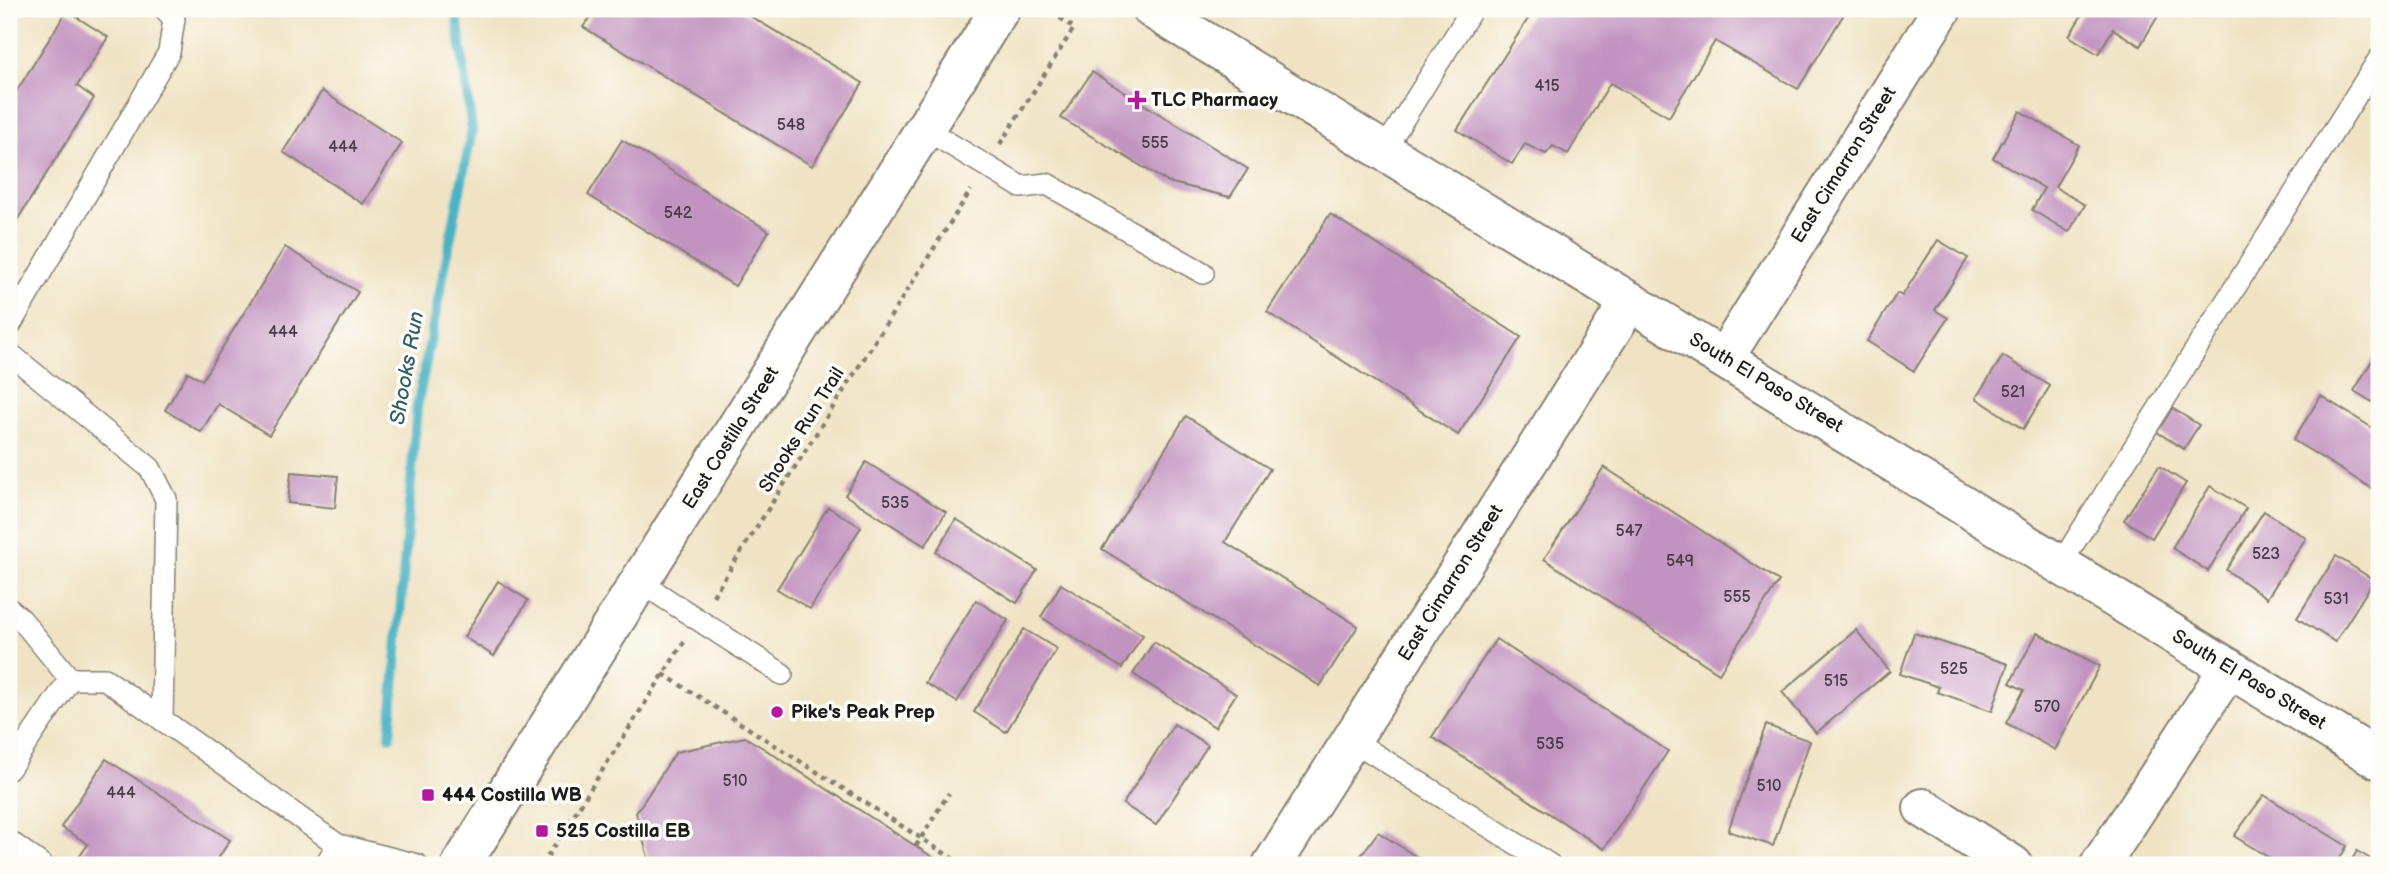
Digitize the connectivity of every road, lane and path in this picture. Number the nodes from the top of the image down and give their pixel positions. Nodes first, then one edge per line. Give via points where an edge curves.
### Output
1 (164, 9) edge
2 (1000, 9) edge
3 (1152, 9) edge
4 (1472, 9) edge
5 (1942, 9) edge
6 (1055, 15) dead end
7 (2379, 59) edge
8 (925, 129) junction
9 (1384, 150) junction
10 (986, 166) junction
11 (1203, 273) dead end
12 (1630, 301) junction
13 (9, 327) edge
14 (9, 353) edge
15 (1725, 357) junction
16 (2060, 565) junction
17 (640, 582) junction
18 (9, 608) edge
19 (698, 620) junction
20 (2229, 668) junction
21 (663, 674) junction
22 (782, 674) dead end
23 (70, 679) junction
24 (162, 720) junction
25 (1352, 740) junction
26 (768, 741) junction
27 (763, 748) dead end
28 (2379, 760) edge
29 (9, 769) edge
30 (949, 793) dead end
31 (863, 801) junction
32 (1923, 808) dead end
33 (858, 809) dead end
34 (896, 822) junction
35 (890, 830) dead end
36 (921, 838) junction
37 (9, 841) edge
38 (338, 845) junction
39 (916, 846) dead end
40 (953, 859) junction
41 (42, 865) edge
42 (326, 865) edge
43 (417, 865) edge
44 (461, 865) edge
45 (542, 865) edge
46 (947, 865) edge
47 (963, 865) edge
48 (1272, 865) edge
49 (1550, 865) edge
50 (2013, 865) edge
51 (2100, 865) edge

1 - 13 lane via 174,19 169,52
2 - 8 street, East Costilla Street
3 - 9 street, South El Paso Street
4 - 9 lane
5 - 15 street, East Cimarron Street
6 - 10 path, Shooks Run Trail via 1074,28
7 - 16 lane
8 - 10 lane
8 - 17 street, East Costilla Street
9 - 12 street, South El Paso Street
10 - 11 lane via 1021,187 1047,184
10 - 19 path, Shooks Run Trail
12 - 15 street, South El Paso Street
12 - 25 street, East Cimarron Street
14 - 24 lane via 150,468 166,499
15 - 16 street, South El Paso Street
16 - 20 street, South El Paso Street
17 - 19 lane
17 - 44 street, East Costilla Street
18 - 23 lane
19 - 21 path, Shooks Run Trail
19 - 22 lane
20 - 28 street, South El Paso Street
20 - 51 street
21 - 26 path
21 - 45 path, Shooks Run Trail
23 - 24 lane via 105,679
23 - 29 lane
24 - 38 lane
25 - 48 street, East Cimarron Street
25 - 49 lane
26 - 27 path
26 - 31 path
30 - 36 path
31 - 33 path
31 - 34 path
32 - 50 street
34 - 35 path
34 - 36 path
36 - 39 path
36 - 40 path
37 - 41 lane
38 - 42 lane
38 - 43 lane
40 - 46 path
40 - 47 path

